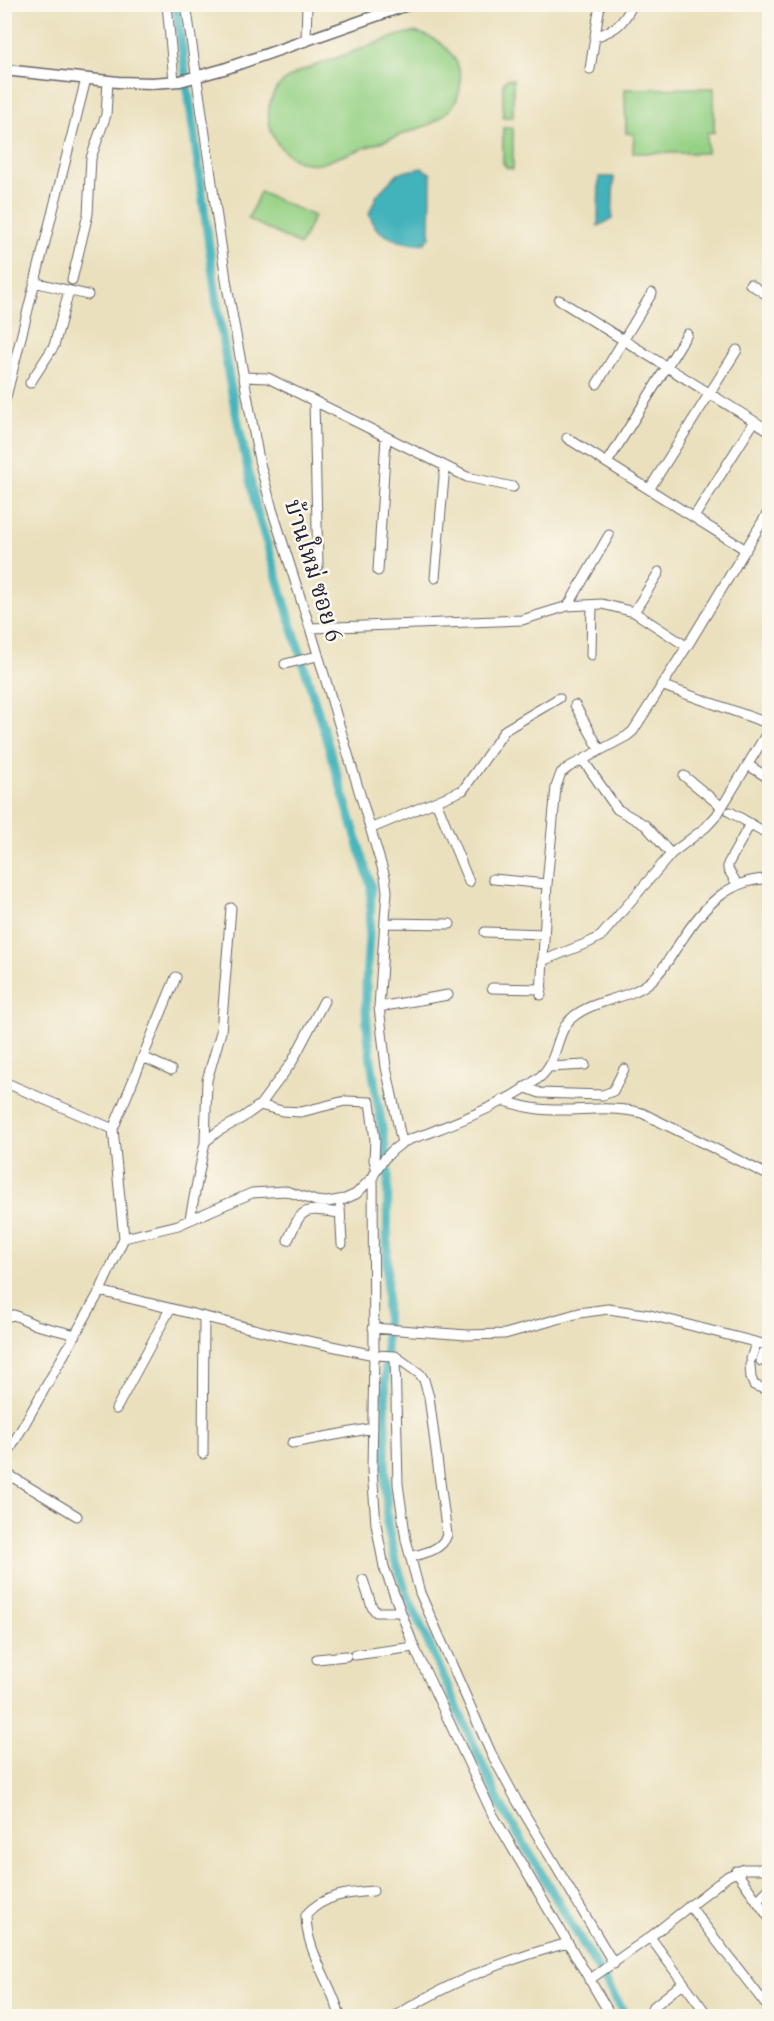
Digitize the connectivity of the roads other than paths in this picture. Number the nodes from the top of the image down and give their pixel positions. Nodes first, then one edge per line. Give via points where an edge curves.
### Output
1 (167, 4) edge
2 (186, 4) edge
3 (307, 4) edge
4 (410, 4) edge
5 (600, 4) edge
6 (633, 4) edge
7 (595, 37) junction
8 (306, 41) junction
9 (590, 69) dead end
10 (4, 70) edge
11 (86, 79) junction
12 (185, 80) junction
13 (108, 81) junction
14 (72, 280) dead end
15 (34, 282) junction
16 (750, 284) dead end
17 (69, 291) junction
18 (652, 293) dead end
19 (88, 295) dead end
20 (770, 297) edge
21 (560, 300) dead end
22 (687, 334) dead end
23 (622, 340) junction
24 (737, 350) dead end
25 (668, 367) junction
26 (243, 377) junction
27 (30, 383) dead end
28 (597, 384) dead end
29 (710, 393) junction
30 (314, 401) junction
31 (4, 405) edge
32 (754, 422) junction
33 (770, 431) edge
34 (386, 437) junction
35 (567, 438) dead end
36 (607, 463) junction
37 (445, 466) junction
38 (513, 487) dead end
39 (650, 488) junction
40 (770, 508) edge
41 (693, 517) junction
42 (609, 535) dead end
43 (746, 550) junction
44 (318, 566) dead end
45 (378, 571) dead end
46 (659, 572) dead end
47 (435, 578) dead end
48 (592, 605) junction
49 (568, 606) junction
50 (634, 612) junction
51 (310, 628) junction
52 (686, 646) junction
53 (591, 655) dead end
54 (314, 657) junction
55 (285, 664) dead end
56 (662, 685) junction
57 (559, 698) dead end
58 (575, 705) dead end
59 (770, 726) edge
60 (600, 750) junction
61 (583, 760) junction
62 (748, 765) junction
63 (684, 776) dead end
64 (770, 779) edge
65 (436, 801) junction
66 (726, 810) junction
67 (750, 824) junction
68 (372, 828) junction
69 (770, 835) edge
70 (671, 854) junction
71 (493, 879) dead end
72 (770, 879) edge
73 (470, 882) dead end
74 (547, 884) junction
75 (737, 884) junction
76 (231, 908) dead end
77 (385, 923) junction
78 (450, 924) dead end
79 (485, 932) dead end
80 (544, 934) junction
81 (542, 961) junction
82 (176, 977) dead end
83 (492, 988) dead end
84 (448, 995) dead end
85 (324, 1001) dead end
86 (379, 1007) junction
87 (143, 1057) junction
88 (585, 1065) dead end
89 (550, 1067) junction
90 (624, 1069) dead end
91 (171, 1070) dead end
92 (4, 1082) edge
93 (524, 1087) junction
94 (502, 1100) junction
95 (260, 1105) junction
96 (113, 1129) junction
97 (205, 1142) junction
98 (402, 1143) junction
99 (377, 1168) junction
100 (770, 1176) edge
101 (339, 1200) junction
102 (340, 1213) junction
103 (190, 1218) junction
104 (124, 1238) junction
105 (288, 1240) dead end
106 (342, 1245) dead end
107 (100, 1291) junction
108 (170, 1309) junction
109 (4, 1317) edge
110 (204, 1318) junction
111 (378, 1329) junction
112 (770, 1334) edge
113 (76, 1335) junction
114 (764, 1345) edge
115 (376, 1355) junction
116 (394, 1356) junction
117 (770, 1391) edge
118 (116, 1409) dead end
119 (373, 1428) junction
120 (292, 1443) dead end
121 (203, 1454) dead end
122 (5, 1459) edge
123 (4, 1472) edge
124 (77, 1515) dead end
125 (410, 1557) junction
126 (363, 1580) dead end
127 (401, 1612) junction
128 (414, 1647) junction
129 (317, 1659) dead end
130 (770, 1869) edge
131 (736, 1871) junction
132 (770, 1888) edge
133 (373, 1891) dead end
134 (757, 1901) junction
135 (689, 1905) junction
136 (770, 1919) edge
137 (650, 1937) junction
138 (568, 1943) junction
139 (610, 1966) junction
140 (593, 1977) junction
141 (683, 1983) junction
142 (652, 2008) dead end
143 (770, 2010) edge
144 (340, 2016) edge
145 (396, 2016) edge
146 (611, 2016) edge
147 (708, 2016) edge

1 - 12 street
2 - 12 street, บ้านใหม่ ซอย 6
3 - 8 street
4 - 8 main road
5 - 7 street
6 - 7 street via 617,28
7 - 9 street
8 - 12 main road
10 - 11 main road
11 - 13 main road
11 - 15 street
12 - 13 main road via 152,84
12 - 26 street, บ้านใหม่ ซอย 6
13 - 14 street via 106,115 91,158 88,214
15 - 17 street
15 - 31 street
16 - 20 street
17 - 19 street
17 - 27 street via 54,346
18 - 23 street
21 - 23 street
22 - 25 street
23 - 25 street
23 - 28 street
24 - 29 street
25 - 29 street
25 - 36 street
26 - 30 street via 268,378
26 - 51 street, บ้านใหม่ ซอย 6 via 272,508
29 - 32 street
29 - 39 street
30 - 34 street
30 - 44 street
32 - 33 street
32 - 41 street
34 - 37 street
34 - 45 street
35 - 36 street
36 - 39 street
37 - 38 street via 467,477
37 - 47 street
39 - 41 street
40 - 43 street
41 - 43 street
42 - 49 street
43 - 52 street
46 - 50 street
48 - 49 street
48 - 50 street
48 - 53 street
49 - 51 street via 513,621
50 - 52 street
51 - 54 street, บ้านใหม่ ซอย 6
52 - 56 street
54 - 55 street
54 - 68 street, บ้านใหม่ ซอย 6
56 - 59 street
56 - 60 street via 633,731
57 - 65 street via 506,730 467,786
58 - 60 street
59 - 62 street
60 - 61 street
61 - 70 street via 617,809 645,825
61 - 74 street via 561,773 556,787
62 - 64 street
62 - 66 street
63 - 66 street
65 - 68 street
65 - 73 street
66 - 67 street
66 - 70 street
67 - 69 street
67 - 75 street via 728,864
68 - 77 street, บ้านใหม่ ซอย 6 via 387,891
70 - 81 street via 601,936
71 - 74 street
72 - 75 street
74 - 80 street
75 - 89 street via 710,904 663,969 646,985 572,1017
76 - 97 street via 220,1032 206,1089
77 - 78 street
77 - 86 street, บ้านใหม่ ซอย 6
79 - 80 street
80 - 81 street
81 - 83 street via 542,992
82 - 87 street
84 - 86 street
85 - 95 street via 292,1062
86 - 98 street, บ้านใหม่ ซอย 6 via 386,1067
87 - 91 street
87 - 96 street
88 - 89 street
89 - 93 street
90 - 93 street via 613,1091 603,1095 540,1093
92 - 96 street
93 - 94 street
94 - 98 street
94 - 100 street via 540,1110 625,1109 642,1113
95 - 97 street
95 - 99 street via 301,1112 345,1101 370,1102
96 - 104 street
97 - 103 street
98 - 99 street
99 - 101 street via 356,1194
99 - 111 street
101 - 102 street
101 - 103 street via 316,1201 286,1191 264,1191
102 - 105 street via 304,1212
102 - 106 street
103 - 104 street via 178,1225
104 - 107 street
107 - 108 street
107 - 113 street
108 - 110 street
108 - 118 street
109 - 113 street via 14,1315
110 - 115 street
110 - 121 street
111 - 114 street via 505,1334 608,1309 650,1315
111 - 115 street
112 - 114 street
113 - 122 street
114 - 117 street via 752,1378 754,1385
115 - 116 street
115 - 119 street
116 - 125 street via 398,1484
116 - 125 street via 413,1367 424,1380 447,1528 441,1546
119 - 120 street
119 - 127 street via 376,1524 384,1567
123 - 124 street
125 - 139 street via 420,1593 491,1753
126 - 127 street via 376,1612
127 - 128 street
128 - 129 street
128 - 138 street via 493,1815
130 - 131 street
131 - 134 street
131 - 135 street
132 - 134 street
133 - 144 street via 330,1898 306,1915 315,1956
134 - 136 street
135 - 137 street
135 - 143 street
137 - 139 street
137 - 141 street
138 - 140 street
138 - 145 street via 476,1974
139 - 140 street
140 - 146 street
141 - 142 street
141 - 147 street

